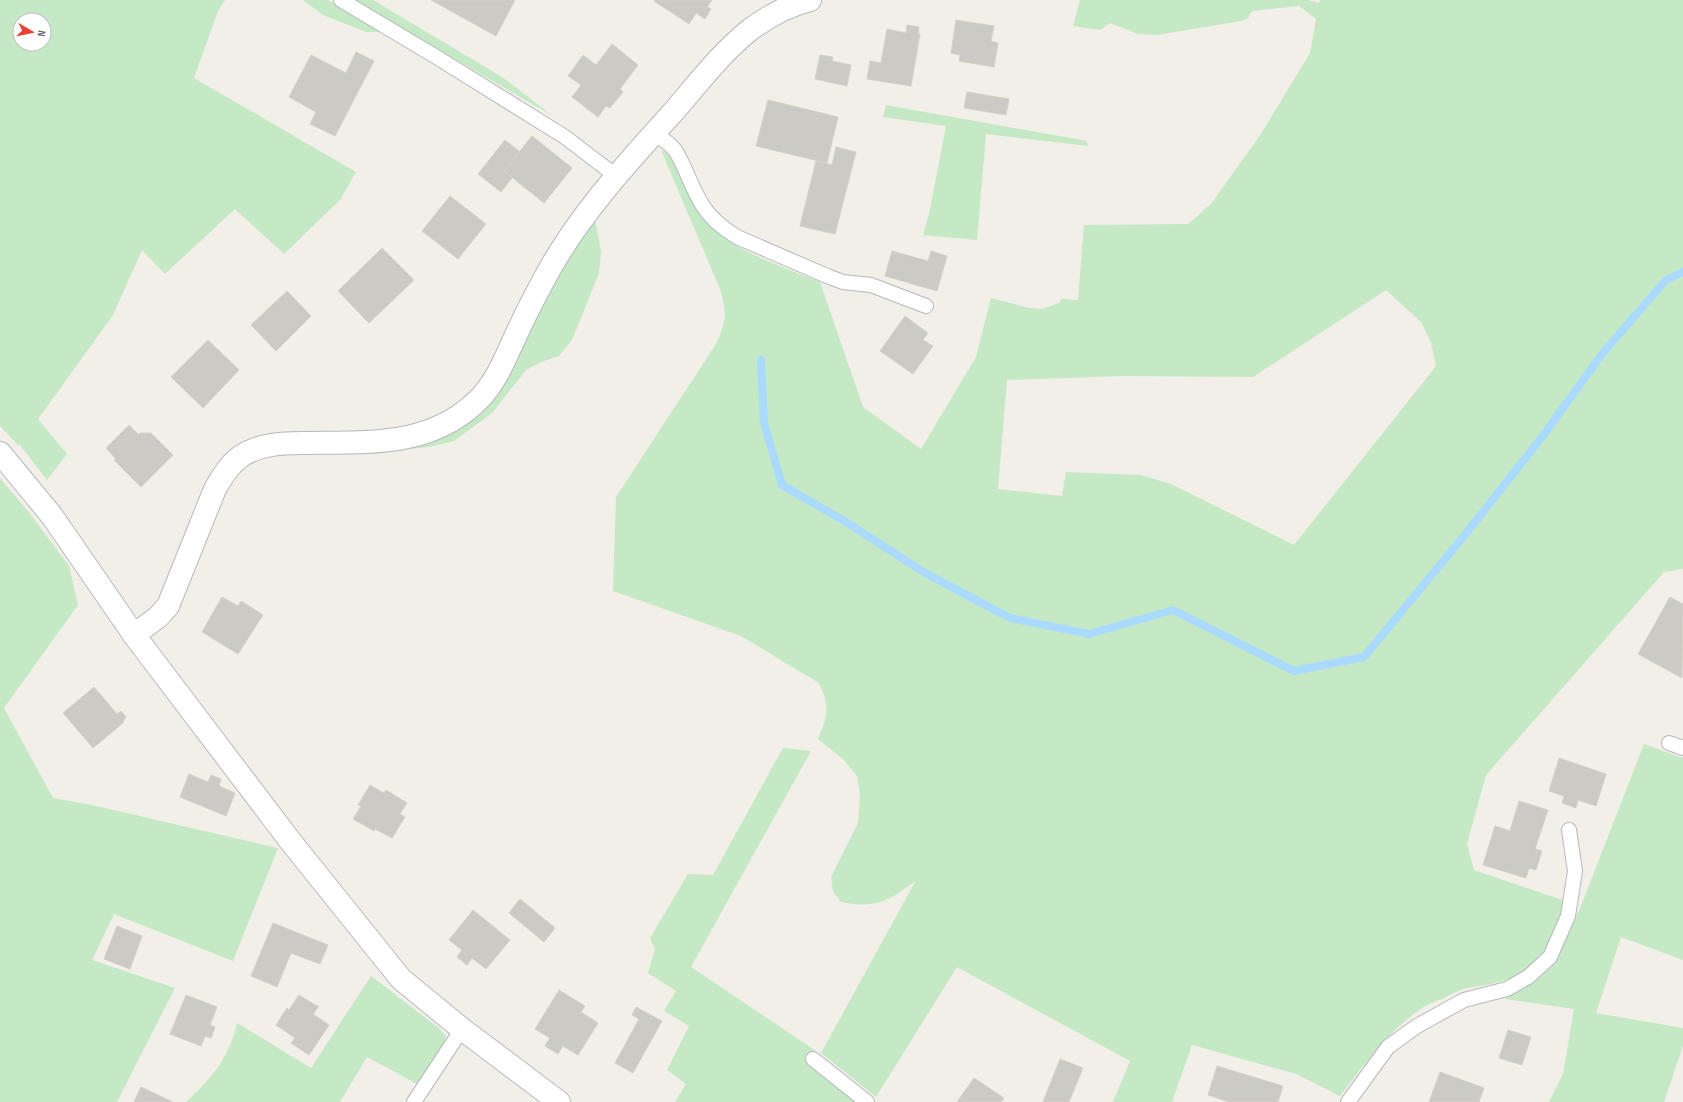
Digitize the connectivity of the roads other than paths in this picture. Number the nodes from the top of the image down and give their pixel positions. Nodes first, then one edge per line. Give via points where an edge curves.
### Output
1 (341, 0) edge
2 (810, 0) edge
3 (654, 133) junction
4 (616, 176) junction
5 (926, 306) dead end
6 (4, 457) edge
7 (134, 635) junction
8 (1669, 743) dead end
9 (1683, 748) edge
10 (1569, 830) dead end
11 (462, 1029) junction
12 (813, 1059) dead end
13 (414, 1102) edge
14 (559, 1102) edge
15 (867, 1102) edge
16 (1348, 1102) edge

1 - 4 lane via 565,137
2 - 3 street via 780,11 751,29 711,67
3 - 4 street
3 - 5 lane via 675,150 710,215 737,237 843,282 872,285
4 - 7 street via 567,241 540,286 493,382 474,404 449,422 420,434 393,440 356,443 275,445 241,456 223,474 215,489 168,606
6 - 7 street via 52,516
7 - 11 street via 291,842 401,979
8 - 9 lane
10 - 16 lane via 1574,878 1568,916 1550,957 1528,977 1506,989 1464,1000 1417,1026 1388,1047
11 - 13 lane
11 - 14 street
12 - 15 lane

